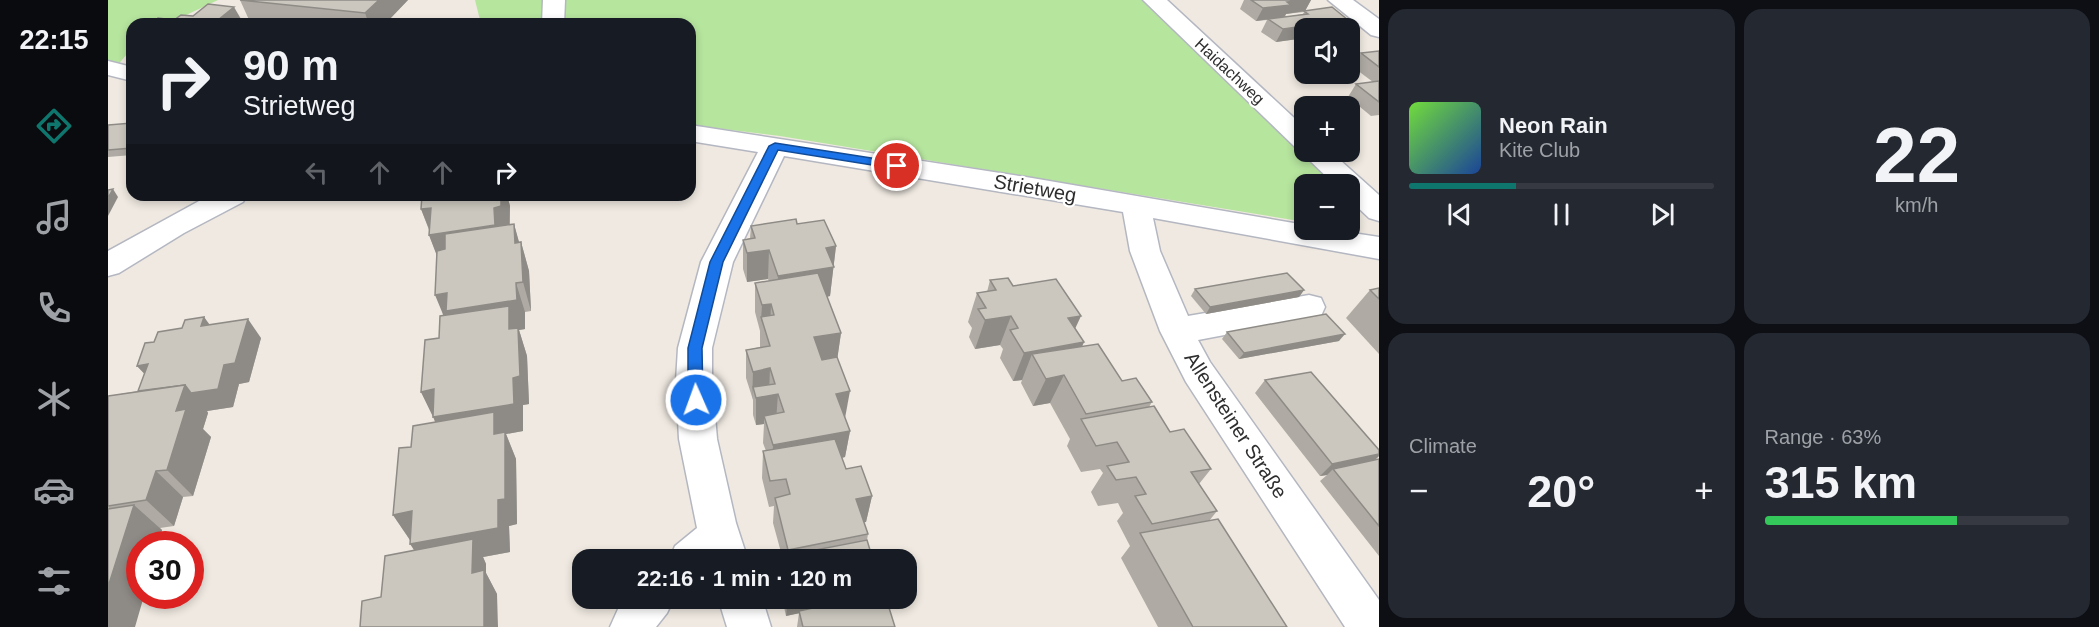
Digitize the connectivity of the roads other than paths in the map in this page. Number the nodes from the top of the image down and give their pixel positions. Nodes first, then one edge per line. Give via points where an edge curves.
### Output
1 (554, 0) edge
2 (1154, 0) edge
3 (1339, 0) edge
4 (1369, 9) edge
5 (553, 18) edge
6 (1379, 30) edge
7 (108, 68) edge
8 (126, 72) edge
9 (1294, 132) edge
10 (696, 134) edge
11 (775, 146) junction
12 (1326, 162) edge
13 (221, 201) edge
14 (1136, 206) junction
15 (1379, 211) edge
16 (1379, 248) edge
17 (108, 265) edge
18 (1309, 307) dead end
19 (1177, 331) junction
20 (712, 549) edge
21 (643, 609) edge
22 (743, 609) edge
23 (632, 627) edge
24 (748, 627) edge
25 (1371, 627) edge

1 - 5 street
2 - 9 street, Haidachweg
3 - 4 street
4 - 6 street
7 - 8 street
10 - 11 street, Strietweg
11 - 14 street, Strietweg
11 - 20 street via 717,262 695,348 698,439
12 - 15 street
13 - 17 street
14 - 16 street, Strietweg
14 - 19 street, Allensteiner Straße via 1145,251
18 - 19 street
19 - 25 street, Allensteiner Straße via 1198,372
21 - 23 street
22 - 24 street

